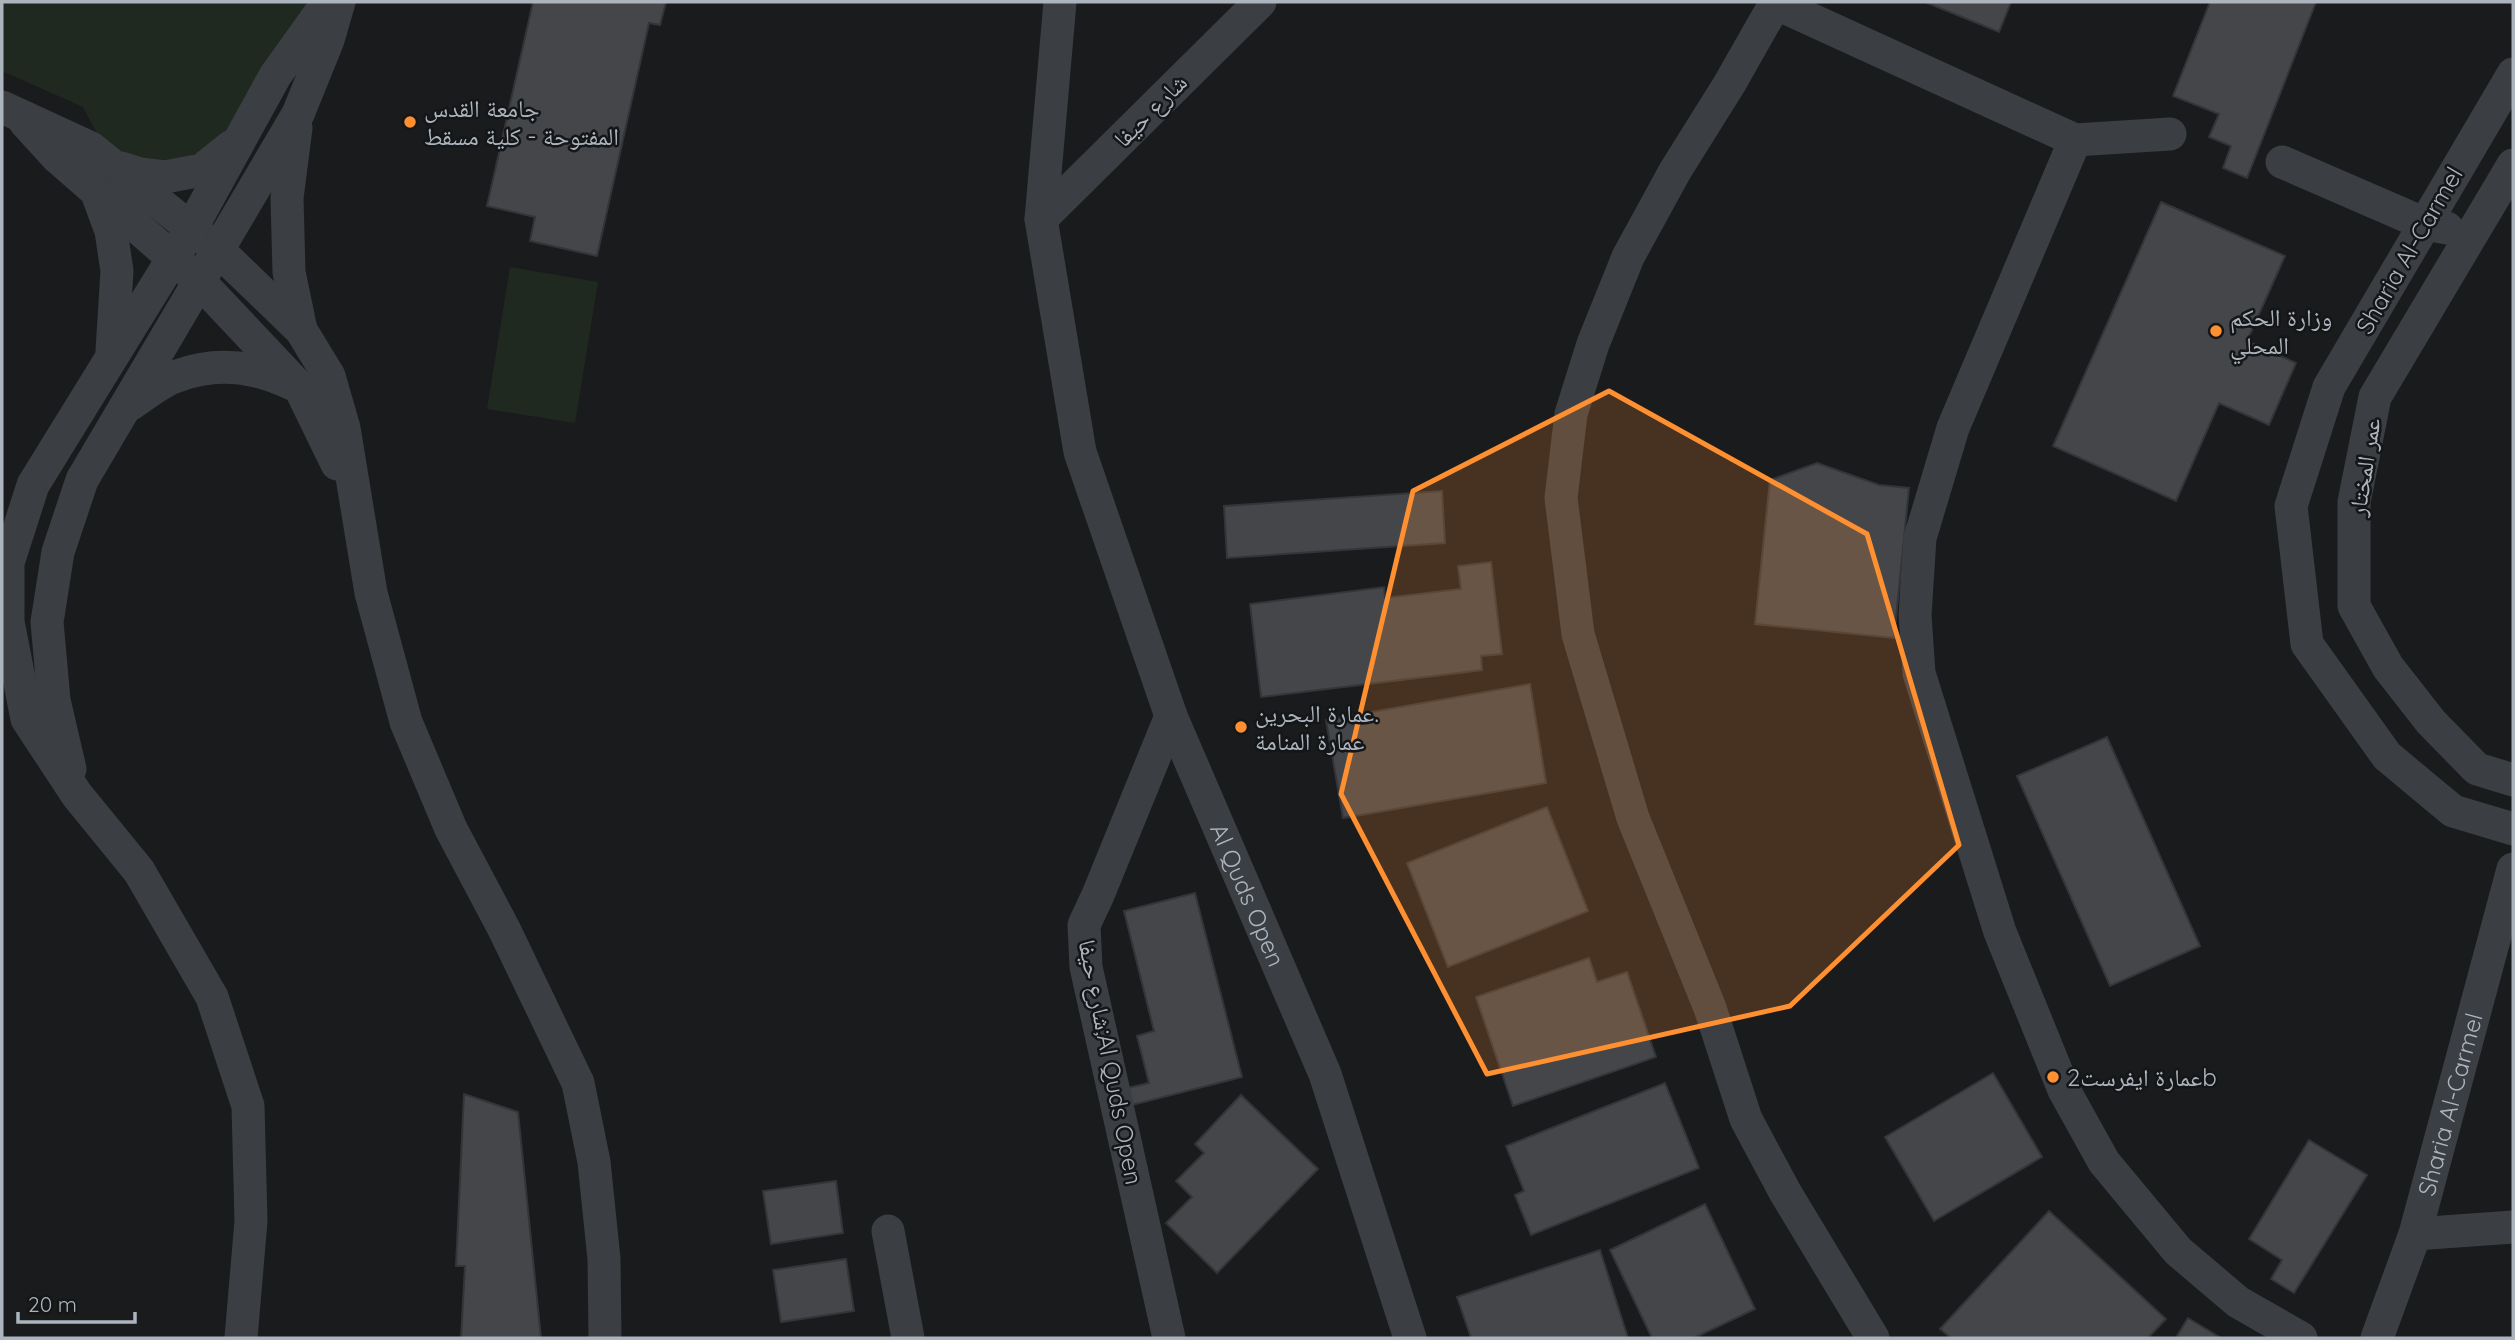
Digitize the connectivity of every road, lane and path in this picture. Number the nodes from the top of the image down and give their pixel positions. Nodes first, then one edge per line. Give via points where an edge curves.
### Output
1 (328, 2) edge
2 (340, 2) edge
3 (1060, 2) edge
4 (1260, 2) edge
5 (1776, 2) edge
6 (2513, 74) edge
7 (10, 111) edge
8 (298, 114) junction
9 (2171, 134) dead end
10 (242, 137) junction
11 (2075, 140) junction
12 (2282, 162) dead end
13 (2513, 165) edge
14 (105, 178) junction
15 (1041, 219) junction
16 (2425, 224) junction
17 (191, 229) junction
18 (2473, 232) junction
19 (218, 250) junction
20 (173, 258) junction
21 (199, 281) junction
22 (301, 330) junction
23 (111, 357) junction
24 (300, 388) junction
25 (126, 407) junction
26 (360, 522) junction
27 (5, 630) edge
28 (1171, 716) junction
29 (2513, 780) edge
30 (77, 795) junction
31 (2513, 829) edge
32 (2513, 869) edge
33 (2513, 1227) edge
34 (888, 1231) dead end
35 (2415, 1234) junction
36 (241, 1338) edge
37 (605, 1338) edge
38 (908, 1338) edge
39 (1169, 1338) edge
40 (1410, 1338) edge
41 (1873, 1338) edge
42 (2301, 1338) edge
43 (2377, 1338) edge

1 - 10 street via 275,76
2 - 8 street
3 - 15 street
4 - 15 street, شارع حيفا
5 - 11 street
5 - 41 street via 1628,257 1593,344 1572,414 1561,498 1578,634 1633,818 1710,1008 1745,1119
6 - 16 street, Sharia Al-Carmel
7 - 14 street via 91,148
8 - 19 street
8 - 22 street via 287,198 289,272
9 - 11 street
10 - 14 street via 202,170 165,177
10 - 17 street
11 - 42 street via 1953,428 1920,538 1915,615 1919,673 2000,932 2064,1090 2104,1162 2178,1251 2238,1302
12 - 16 street
13 - 18 street, عمر المختار
14 - 17 street
14 - 20 street
14 - 23 street via 117,271
15 - 28 street, Al Quds Open via 1080,452
16 - 18 street
16 - 31 street, Sharia Al-Carmel via 2329,387 2291,506 2307,644 2387,756 2454,811
17 - 19 street
17 - 20 street
18 - 29 street, عمر المختار via 2375,397 2354,502 2354,606 2388,667 2431,722 2477,769
19 - 21 street
19 - 22 street
20 - 21 street
20 - 23 street
21 - 24 street
21 - 25 street
22 - 26 street via 329,376 344,428
23 - 27 street via 33,485 8,563
24 - 25 street via 270,373 213,367 175,376
24 - 26 street
25 - 30 street via 82,480 58,552 47,622 54,700
26 - 37 street via 371,593 407,722 451,829 578,1083 594,1162 603,1245
27 - 30 street via 27,719
28 - 39 street, شارع حيفا;Al Quds Open via 1084,925 1086,967
28 - 40 street, Al Quds Open via 1325,1074
30 - 36 street via 139,871 212,998 248,1107 251,1221
32 - 35 street, Sharia Al-Carmel
33 - 35 street
34 - 38 street
35 - 43 street, Sharia Al-Carmel

